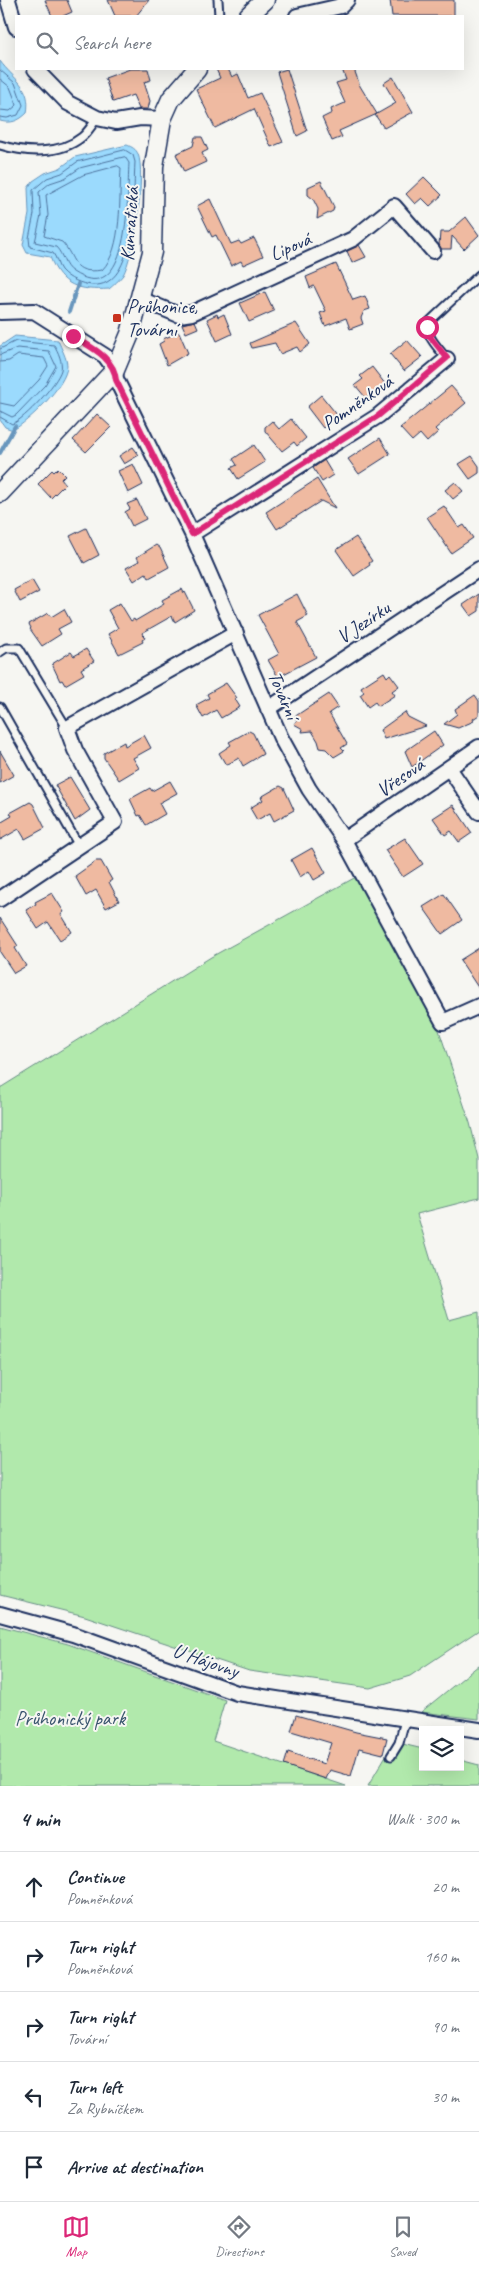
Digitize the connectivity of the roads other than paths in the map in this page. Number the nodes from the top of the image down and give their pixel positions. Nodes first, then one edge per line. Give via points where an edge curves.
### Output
1 (8, 0) edge
2 (218, 0) edge
3 (265, 0) edge
4 (346, 0) edge
5 (219, 15) edge
6 (249, 15) edge
7 (301, 15) edge
8 (15, 24) edge
9 (36, 70) edge
10 (196, 70) edge
11 (97, 118) junction
12 (162, 119) junction
13 (0, 145) edge
14 (433, 251) dead end
15 (479, 274) edge
16 (140, 299) junction
17 (0, 312) edge
18 (447, 358) joint
19 (115, 370) junction
20 (0, 493) edge
21 (192, 534) junction
22 (479, 568) edge
23 (236, 633) junction
24 (0, 652) edge
25 (0, 707) edge
26 (268, 709) junction
27 (67, 728) junction
28 (479, 747) edge
29 (449, 768) junction
30 (479, 812) edge
31 (344, 840) junction
32 (79, 846) junction
33 (0, 898) edge
34 (479, 1006) edge
35 (0, 1614) edge
36 (405, 1720) junction
37 (479, 1730) edge
38 (391, 1756) dead end

1 - 8 street
2 - 5 lane
3 - 6 street
4 - 7 street via 341,6
9 - 11 street via 68,103
10 - 12 street, Kunratická via 172,99
11 - 12 street via 116,122
11 - 13 lane via 82,137 58,150 15,150
12 - 16 street, Kunratická via 154,166 152,252
14 - 16 street, Lipová via 394,206 353,239 192,313 179,315
15 - 18 lane, Pomněnková via 427,327 428,334
16 - 19 street, Kunratická
17 - 19 street via 34,312 105,356
18 - 21 street, Pomněnková via 378,416
19 - 20 street, Kunratická
19 - 21 street, Tovární via 116,380
21 - 23 street, Tovární
22 - 26 street, V Jezírku
23 - 26 street, Tovární
23 - 27 street
24 - 27 lane via 6,648 19,648
25 - 32 lane
26 - 31 street, Tovární via 309,788
27 - 32 street via 74,750 115,822
28 - 29 street, Vřesová
29 - 30 street
29 - 31 street, Vřesová
31 - 34 street, Tovární via 443,1022
32 - 33 street
35 - 36 street, U Hájovny via 73,1634 237,1693
36 - 37 street, U Hájovny
36 - 38 lane via 399,1743

